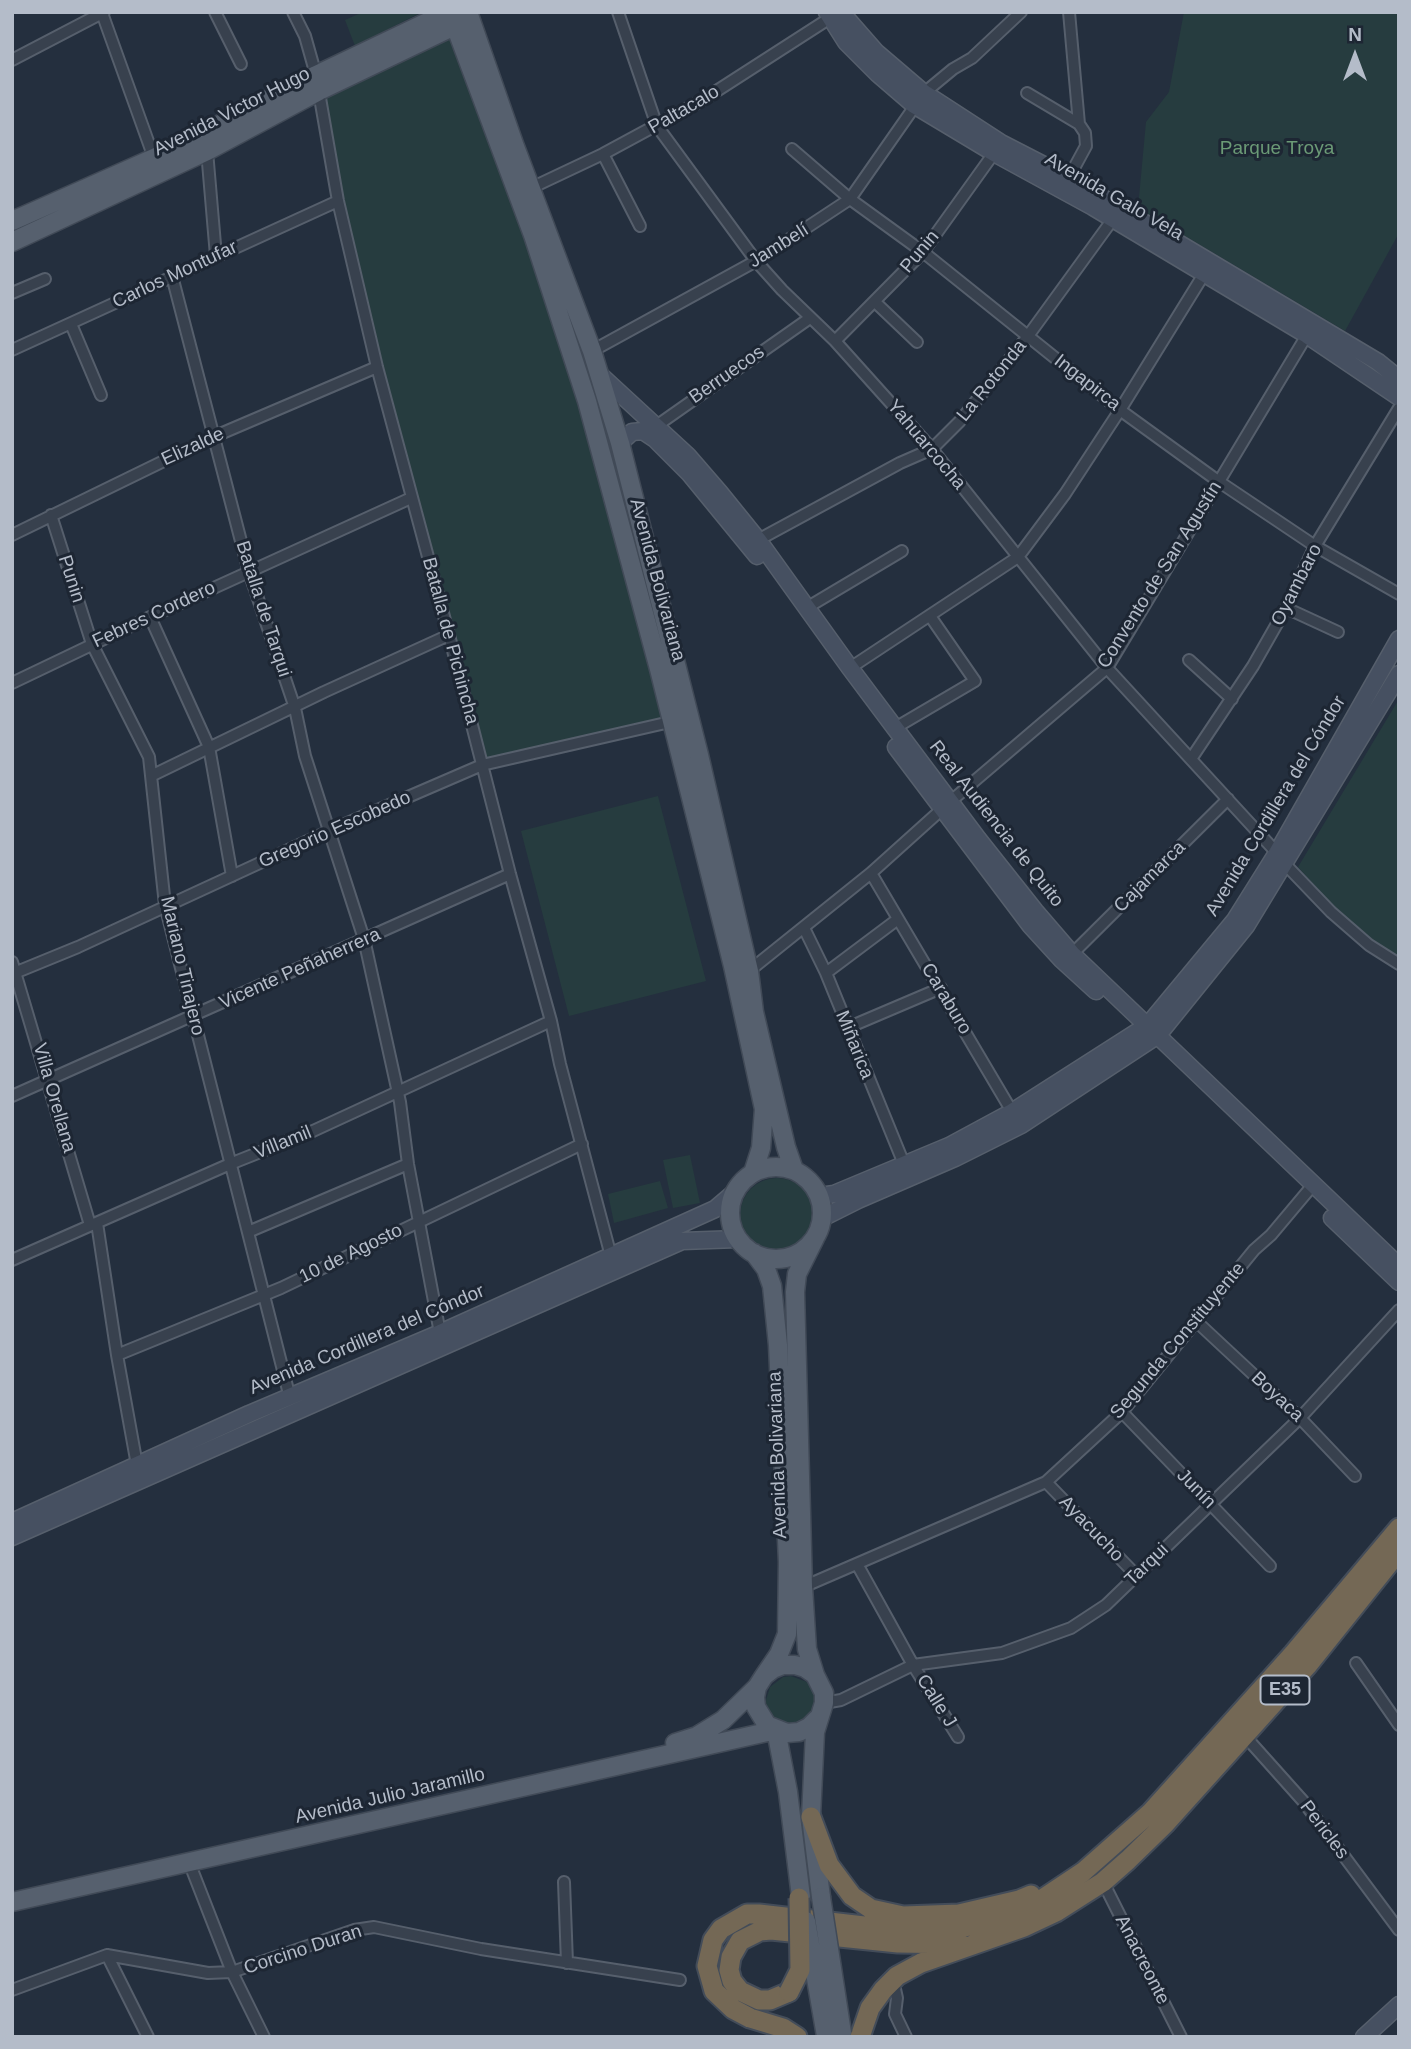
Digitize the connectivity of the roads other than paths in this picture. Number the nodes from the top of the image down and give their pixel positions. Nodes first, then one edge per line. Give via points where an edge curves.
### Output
1 (215, 12) edge
2 (293, 12) edge
3 (618, 12) edge
4 (1021, 12) edge
5 (1069, 12) edge
6 (103, 13) edge
7 (833, 14) edge
8 (459, 16) edge
9 (12, 60) edge
10 (241, 64) dead end
11 (317, 83) junction
12 (1027, 93) dead end
13 (919, 99) junction
14 (1079, 124) junction
15 (657, 126) junction
16 (792, 149) dead end
17 (207, 151) junction
18 (994, 153) junction
19 (603, 154) junction
20 (154, 158) junction
21 (1066, 183) junction
22 (530, 188) junction
23 (850, 199) junction
24 (338, 201) junction
25 (1113, 219) junction
26 (12, 221) edge
27 (640, 226) dead end
28 (12, 242) edge
29 (923, 252) junction
30 (216, 256) junction
31 (756, 261) junction
32 (1203, 274) junction
33 (172, 276) junction
34 (45, 279) dead end
35 (12, 293) edge
36 (875, 302) junction
37 (810, 318) junction
38 (71, 324) junction
39 (1307, 335) junction
40 (1028, 336) junction
41 (835, 341) junction
42 (917, 342) dead end
43 (12, 350) edge
44 (592, 351) junction
45 (377, 367) junction
46 (599, 374) junction
47 (1399, 379) edge
48 (101, 395) dead end
49 (1399, 397) edge
50 (1399, 408) edge
51 (1120, 410) junction
52 (651, 430) junction
53 (213, 437) junction
54 (620, 443) junction
55 (932, 449) junction
56 (1218, 481) junction
57 (411, 498) junction
58 (51, 515) junction
59 (12, 535) edge
60 (758, 540) junction
61 (1315, 546) junction
62 (902, 551) dead end
63 (1018, 557) junction
64 (249, 572) junction
65 (1399, 594) edge
66 (808, 607) junction
67 (1286, 608) junction
68 (930, 615) junction
69 (150, 617) junction
70 (1338, 632) dead end
71 (449, 635) junction
72 (1399, 639) edge
73 (92, 644) junction
74 (1189, 660) dead end
75 (850, 668) junction
76 (1107, 668) junction
77 (1399, 674) edge
78 (12, 683) edge
79 (1232, 699) junction
80 (295, 708) junction
81 (670, 722) junction
82 (895, 728) junction
83 (209, 747) junction
84 (1191, 759) junction
85 (482, 765) junction
86 (153, 775) junction
87 (1227, 799) junction
88 (946, 806) junction
89 (329, 831) junction
90 (1280, 858) junction
91 (871, 873) junction
92 (510, 874) junction
93 (232, 876) junction
94 (165, 905) junction
95 (898, 919) junction
96 (804, 928) junction
97 (364, 939) junction
98 (1072, 954) junction
99 (1399, 964) edge
100 (14, 970) edge
101 (749, 971) junction
102 (826, 974) junction
103 (940, 988) junction
104 (193, 1017) junction
105 (551, 1021) junction
106 (847, 1028) junction
107 (1149, 1032) junction
108 (49, 1081) junction
109 (398, 1093) junction
110 (12, 1096) edge
111 (1017, 1119) junction
112 (582, 1144) junction
113 (230, 1164) junction
114 (408, 1164) junction
115 (904, 1164) junction
116 (794, 1170) junction
117 (753, 1172) junction
118 (1310, 1189) junction
119 (735, 1192) junction
120 (820, 1196) junction
121 (822, 1218) junction
122 (419, 1220) junction
123 (93, 1224) junction
124 (248, 1232) junction
125 (816, 1238) junction
126 (738, 1239) junction
127 (754, 1253) junction
128 (12, 1260) edge
129 (613, 1262) junction
130 (1399, 1266) edge
131 (1399, 1282) edge
132 (264, 1295) junction
133 (1399, 1310) edge
134 (1196, 1322) junction
135 (440, 1333) junction
136 (117, 1355) junction
137 (290, 1398) junction
138 (1122, 1412) junction
139 (1300, 1418) junction
140 (138, 1465) junction
141 (1354, 1476) dead end
142 (1046, 1482) junction
143 (1211, 1505) junction
144 (12, 1522) edge
145 (1399, 1528) edge
146 (12, 1537) edge
147 (1399, 1551) edge
148 (857, 1564) junction
149 (1270, 1566) dead end
150 (1136, 1575) junction
151 (803, 1587) junction
152 (1356, 1663) dead end
153 (914, 1665) junction
154 (814, 1675) junction
155 (761, 1681) junction
156 (1395, 1709) edge
157 (821, 1711) junction
158 (1399, 1724) edge
159 (776, 1730) junction
160 (1244, 1735) junction
161 (958, 1737) dead end
162 (811, 1817) junction
163 (189, 1862) junction
164 (1083, 1872) junction
165 (564, 1882) dead end
166 (1103, 1882) junction
167 (12, 1891) edge
168 (800, 1892) junction
169 (12, 1902) edge
170 (1399, 1930) edge
171 (976, 1944) junction
172 (107, 1955) junction
173 (567, 1963) junction
174 (232, 1972) junction
175 (680, 1980) dead end
176 (893, 1980) junction
177 (12, 1990) edge
178 (1399, 2006) edge
179 (839, 2036) edge
180 (148, 2037) edge
181 (264, 2037) edge
182 (797, 2037) edge
183 (906, 2037) edge
184 (1181, 2037) edge
185 (1364, 2037) edge

1 - 10 street
2 - 11 street, Batalla de Pichincha
3 - 15 street, Yahuarcocha
4 - 13 street, Jambelí
5 - 14 street
6 - 9 street
6 - 20 street
7 - 13 main road, Avenida Galo Vela
7 - 15 street, Paltacalo
8 - 11 main road, Avenida Victor Hugo
8 - 22 main road, Avenida Bolivariana
8 - 81 main road, Avenida Bolivariana via 587,401
11 - 17 main road, Avenida Victor Hugo
11 - 20 main road, Avenida Victor Hugo
11 - 24 street, Batalla de Pichincha
12 - 14 street
13 - 18 main road, Avenida Galo Vela
13 - 21 main road, Avenida Galo Vela
13 - 23 street, Jambelí
14 - 21 street via 1086,146
15 - 19 street, Paltacalo
15 - 31 street, Yahuarcocha
16 - 23 street, Ingapirca
17 - 28 main road, Avenida Victor Hugo
17 - 30 street
18 - 21 main road, Avenida Galo Vela
18 - 29 street, Punin
19 - 22 street, Paltacalo
19 - 27 street
20 - 26 main road, Avenida Victor Hugo
21 - 25 main road, Avenida Galo Vela
21 - 47 main road, Avenida Galo Vela via 1378,362
22 - 44 main road, Avenida Bolivariana
23 - 29 street, Ingapirca
23 - 31 street, Jambelí
24 - 30 street, Carlos Montufar
24 - 45 street, Batalla de Pichincha
25 - 32 main road, Avenida Galo Vela
25 - 40 street, La Rotonda
29 - 36 street, Punin
29 - 40 street, Ingapirca
30 - 33 street, Carlos Montufar
31 - 37 street, Yahuarcocha
31 - 44 street, Jambelí
32 - 39 main road, Avenida Galo Vela
32 - 51 street
33 - 38 street, Carlos Montufar
33 - 53 street, Batalla de Tarqui
34 - 35 street
36 - 41 street, Punin
36 - 42 street
37 - 41 street, Yahuarcocha
37 - 52 street, Berruecos
38 - 43 street, Carlos Montufar
38 - 48 street
39 - 49 main road, Avenida Galo Vela
39 - 56 street, Convento de San Agustín
40 - 51 street, Ingapirca
40 - 55 street, La Rotonda
41 - 55 street, Yahuarcocha
44 - 46 main road, Avenida Bolivariana
45 - 53 street, Elizalde
45 - 57 street, Batalla de Pichincha
46 - 52 main road, Real Audiencia de Quito
46 - 54 main road, Avenida Bolivariana
50 - 61 street, Oyambaro
51 - 56 street, Ingapirca
51 - 63 street
52 - 54 main road via 632,432
52 - 60 main road, Real Audiencia de Quito via 688,456
52 - 88 main road, Real Audiencia de Quito via 756,554
53 - 58 street, Elizalde
53 - 64 street, Batalla de Tarqui
54 - 101 main road, Avenida Bolivariana
55 - 60 street, La Rotonda
55 - 63 street, Yahuarcocha
56 - 61 street, Ingapirca
56 - 76 street, Convento de San Agustín
57 - 64 street, Febres Cordero
57 - 71 street, Batalla de Pichincha
58 - 59 street, Elizalde
58 - 73 street, Punin
60 - 66 main road, Real Audiencia de Quito
61 - 65 street, Ingapirca
61 - 67 street, Oyambaro
62 - 66 street
63 - 68 street
63 - 76 street, Yahuarcocha
64 - 69 street, Febres Cordero
64 - 80 street, Batalla de Tarqui
66 - 75 main road, Real Audiencia de Quito
67 - 70 street
67 - 79 street, Oyambaro
68 - 75 street
68 - 82 street via 975,681
69 - 73 street, Febres Cordero
69 - 83 street
71 - 80 street
71 - 85 street, Batalla de Pichincha
72 - 90 main road, Avenida Cordillera del Cóndor
73 - 78 street, Febres Cordero
73 - 86 street, Mariano Tinajero via 149,757
74 - 79 street
75 - 82 main road, Real Audiencia de Quito
76 - 84 street, Yahuarcocha
76 - 88 street, Convento de San Agustín
77 - 90 main road, Avenida Cordillera del Cóndor
79 - 84 street, Oyambaro
80 - 83 street
80 - 89 street, Batalla de Tarqui
81 - 85 street, Gregorio Escobedo
81 - 117 main road, Avenida Bolivariana via 733,966 764,1109 761,1148
82 - 88 main road, Real Audiencia de Quito
83 - 86 street
83 - 93 street
84 - 87 street, Yahuarcocha
85 - 89 street, Gregorio Escobedo
85 - 92 street, Batalla de Pichincha
86 - 94 street, Mariano Tinajero
87 - 90 street, Yahuarcocha
87 - 98 street, Cajamarca
88 - 91 street, Convento de San Agustín
88 - 98 main road, Real Audiencia de Quito
88 - 107 main road, Real Audiencia de Quito via 1030,925 1062,960
89 - 93 street, Gregorio Escobedo
89 - 97 street, Batalla de Tarqui
90 - 99 street, Yahuarcocha via 1369,946
90 - 107 main road, Avenida Cordillera del Cóndor
91 - 95 street, Caraburo
91 - 96 street, Convento de San Agustín
92 - 97 street, Vicente Peñaherrera
92 - 105 street, Batalla de Pichincha
93 - 94 street, Gregorio Escobedo
94 - 100 street, Gregorio Escobedo
94 - 104 street, Mariano Tinajero
95 - 102 street
95 - 103 street, Caraburo
96 - 101 street, Convento de San Agustín
96 - 102 street, Miñarica
97 - 104 street, Vicente Peñaherrera
97 - 109 street, Batalla de Tarqui
98 - 107 main road, Real Audiencia de Quito
100 - 108 street, Villa Orellana
101 - 116 main road, Avenida Bolivariana via 757,1026
102 - 106 street, Miñarica
103 - 106 street
103 - 111 street, Caraburo
104 - 108 street, Vicente Peñaherrera
104 - 113 street, Mariano Tinajero
105 - 109 street, Villamil
105 - 112 street, Batalla de Pichincha
106 - 115 street, Miñarica
107 - 111 main road, Avenida Cordillera del Cóndor
107 - 118 main road, Real Audiencia de Quito
108 - 110 street, Vicente Peñaherrera
108 - 123 street, Villa Orellana
109 - 113 street, Villamil
109 - 114 street
111 - 115 main road, Avenida Cordillera del Cóndor
111 - 121 main road, Avenida Cordillera del Cóndor via 955,1158
112 - 122 street, 10 de Agosto
112 - 129 street, Batalla de Pichincha
113 - 123 street, Villamil
113 - 124 street, Mariano Tinajero
114 - 122 street
114 - 124 street
115 - 120 main road, Avenida Cordillera del Cóndor
116 - 117 main road via 766,1167
116 - 120 main road, Avenida Bolivariana via 809,1180
117 - 119 main road, Avenida Bolivariana
118 - 130 main road, Real Audiencia de Quito
118 - 131 main road, Real Audiencia de Quito
118 - 134 street, Segunda Constituyente
119 - 126 main road via 730,1216
119 - 129 main road, Avenida Cordillera del Cóndor via 715,1209
120 - 121 main road, Avenida Bolivariana
121 - 125 main road, Avenida Bolivariana
122 - 132 street, 10 de Agosto
122 - 135 street
123 - 128 street, Villamil
123 - 136 street, Villa Orellana
124 - 132 street, Mariano Tinajero
125 - 127 main road via 787,1258
125 - 151 main road, Avenida Bolivariana via 797,1274 795,1292
126 - 127 main road, Avenida Bolivariana
126 - 129 main road, Avenida Cordillera del Cóndor via 682,1241
127 - 155 main road, Avenida Bolivariana via 766,1269 773,1298 788,1562 787,1634
129 - 135 main road, Avenida Cordillera del Cóndor
129 - 146 main road, Avenida Cordillera del Cóndor
132 - 136 street, 10 de Agosto
132 - 137 street, Mariano Tinajero
133 - 139 street, Tarqui
134 - 138 street, Segunda Constituyente
134 - 139 street, Boyaca
135 - 137 main road, Avenida Cordillera del Cóndor
136 - 140 street, Villa Orellana
137 - 140 main road, Avenida Cordillera del Cóndor
138 - 142 street, Segunda Constituyente
138 - 143 street, Junín
139 - 141 street, Boyaca
139 - 143 street, Tarqui
140 - 144 main road, Avenida Cordillera del Cóndor
142 - 148 street, Segunda Constituyente
142 - 150 street, Ayacucho
143 - 149 street, Junín
143 - 150 street, Tarqui
145 - 164 highway, E35 via 1151,1812
147 - 160 highway, E35 via 1307,1666
148 - 151 street, Segunda Constituyente
148 - 153 street, Calle J
150 - 153 street, Tarqui via 1106,1605 1071,1628 1002,1653
151 - 154 main road, Avenida Bolivariana via 807,1649
152 - 156 street
153 - 157 street, Tarqui
153 - 161 street, Calle J
154 - 155 main road via 805,1668 783,1665
154 - 157 main road, Avenida Bolivariana via 820,1683
155 - 159 main road via 755,1697 761,1717
155 - 167 main road, Avenida Julio Jaramillo via 723,1720 697,1736 665,1746
156 - 158 street
157 - 159 main road via 799,1732
157 - 162 main road, Avenida Bolivariana
159 - 163 main road, Avenida Julio Jaramillo
159 - 168 main road
160 - 166 highway, E35 via 1164,1824
160 - 170 street, Pericles via 1303,1801
162 - 164 highway via 829,1865 852,1896 871,1909 903,1916 959,1914 1019,1900
162 - 179 main road, Avenida Bolivariana, bridge
163 - 169 main road, Avenida Julio Jaramillo
163 - 174 street
164 - 182 highway via 1026,1910 987,1924 908,1930 758,1913 732,1921 721,1929 709,1954 707,1966 714,1991 733,2009
165 - 173 street
166 - 171 highway, E35 via 1056,1912
166 - 184 street, Anacreonte
168 - 171 highway, bridge via 800,1970 789,1992 759,2000 740,1991 729,1970 731,1956 740,1941 760,1931 771,1930 898,1943
168 - 179 main road, bridge
171 - 176 highway via 921,1963
172 - 174 street, Corcino Duran via 208,1973
172 - 177 street
172 - 180 street
173 - 174 street, Corcino Duran via 374,1927
173 - 175 street, Corcino Duran
174 - 181 street
176 - 179 highway
176 - 183 street via 895,2014
178 - 185 main road

